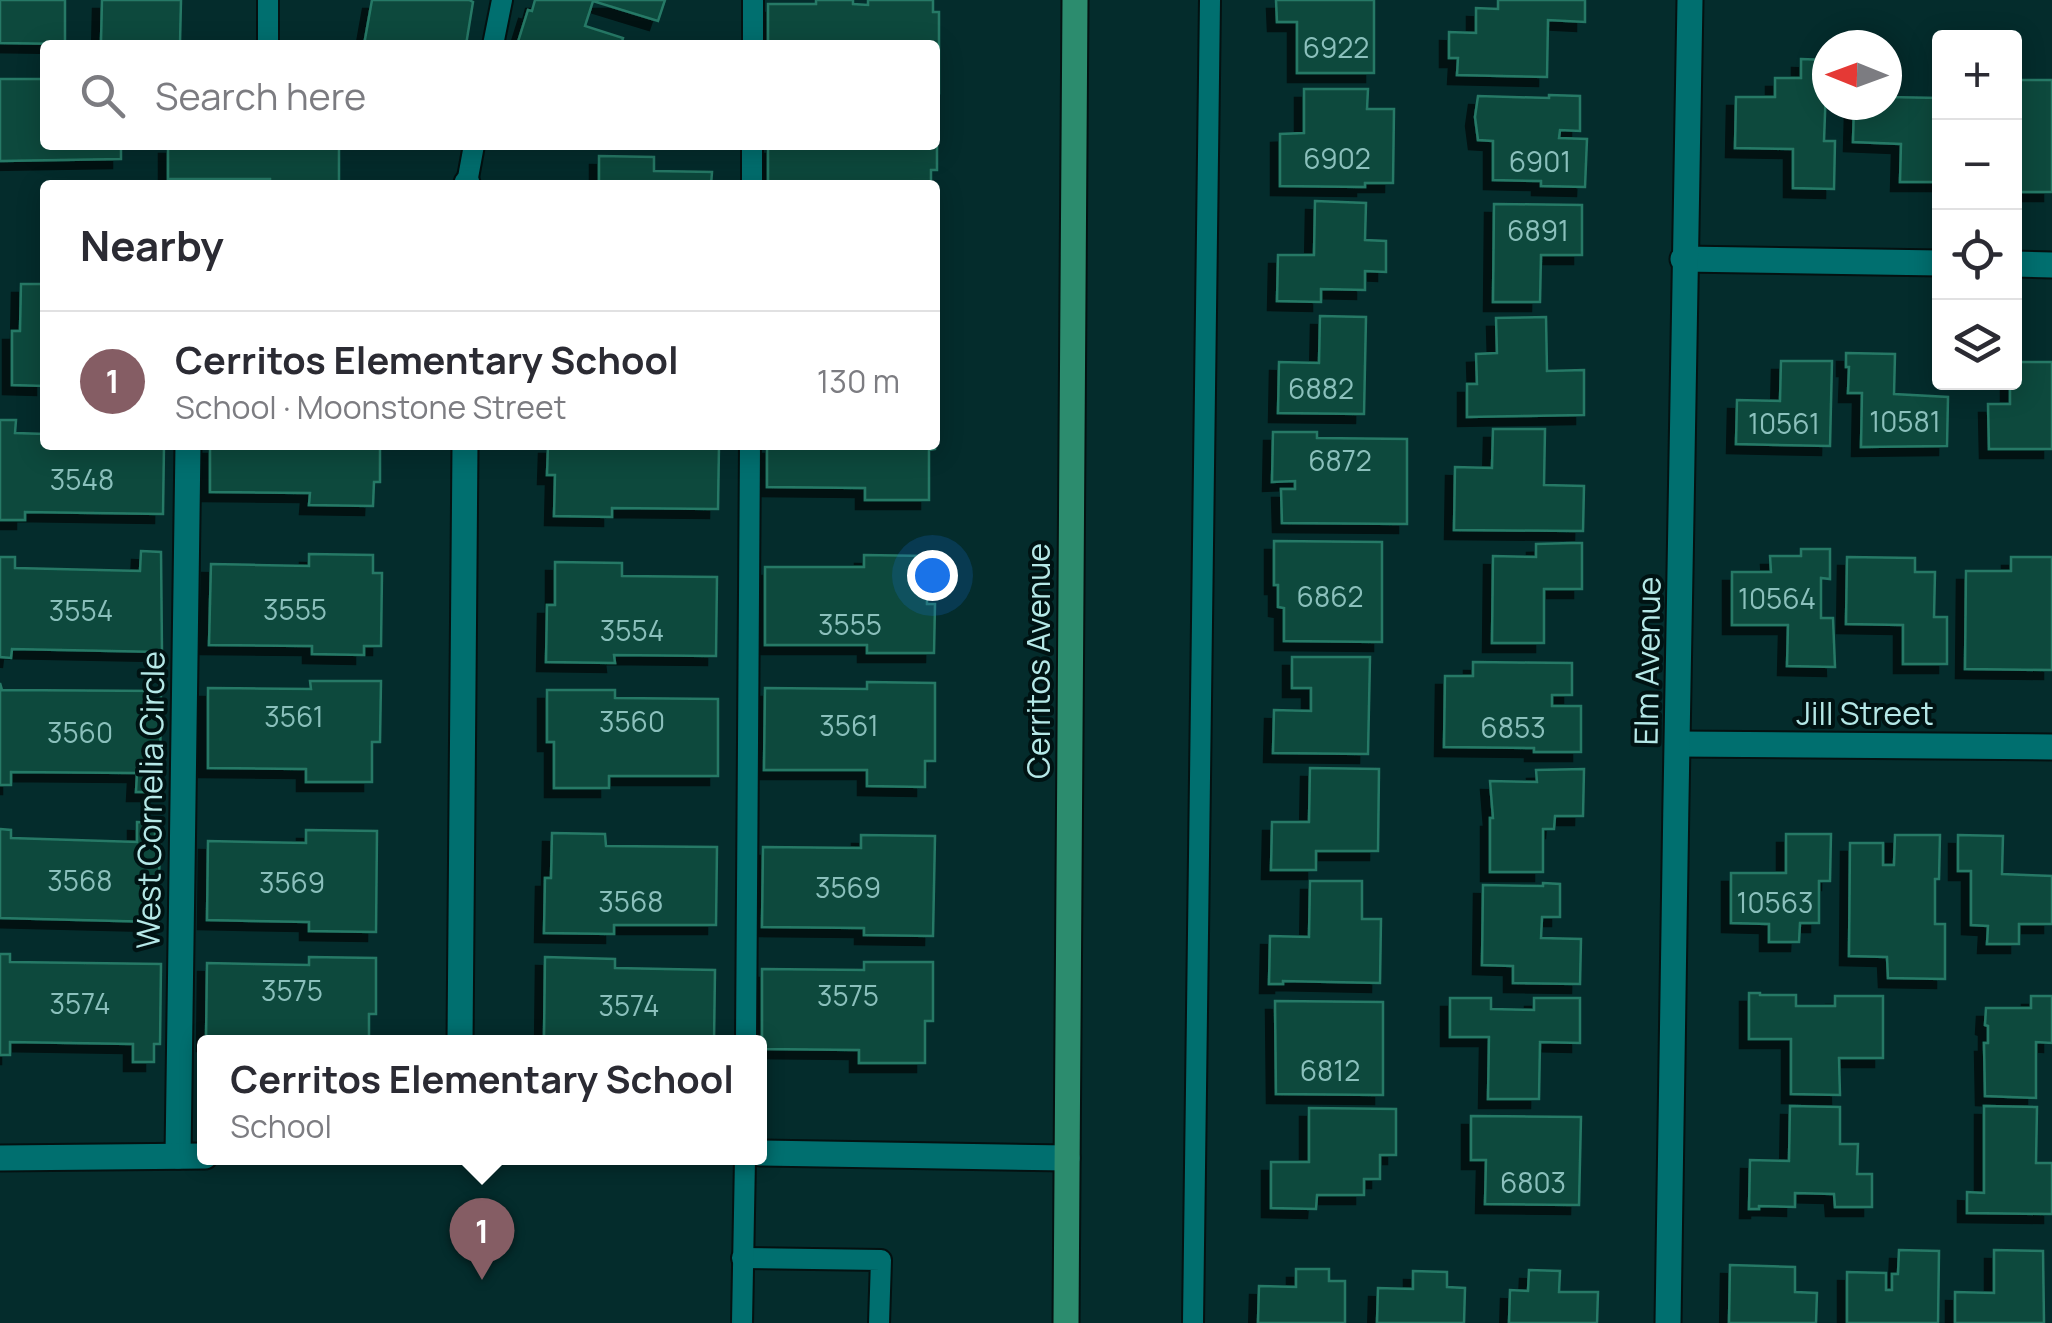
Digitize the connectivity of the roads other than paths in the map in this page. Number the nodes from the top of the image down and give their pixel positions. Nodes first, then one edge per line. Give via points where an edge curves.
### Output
1 (268, 0) edge
2 (502, 0) edge
3 (754, 0) edge
4 (1074, 0) edge
5 (1210, 0) edge
6 (1690, 0) edge
7 (268, 40) dead end
8 (494, 40) edge
9 (753, 40) edge
10 (473, 150) edge
11 (752, 150) edge
12 (468, 180) edge
13 (752, 180) edge
14 (1683, 260) junction
15 (1932, 263) edge
16 (2022, 264) edge
17 (2052, 265) edge
18 (188, 450) edge
19 (464, 450) edge
20 (750, 450) edge
21 (1678, 744) junction
22 (2052, 747) edge
23 (460, 1035) edge
24 (746, 1035) edge
25 (767, 1153) edge
26 (178, 1156) junction
27 (197, 1156) edge
28 (0, 1158) edge
29 (1067, 1158) junction
30 (744, 1165) edge
31 (742, 1258) junction
32 (742, 1323) edge
33 (879, 1323) edge
34 (1066, 1323) edge
35 (1193, 1323) edge
36 (1668, 1323) edge

1 - 7 lane
2 - 8 lane
3 - 9 lane
4 - 29 main road, Cerritos Avenue
5 - 35 lane
6 - 14 street, Elm Avenue
10 - 12 lane
11 - 13 lane
14 - 15 street
14 - 21 street, Elm Avenue
16 - 17 street
18 - 26 street, West Cornelia Circle
19 - 23 street
20 - 24 lane
21 - 22 street, Jill Street
21 - 36 street, Elm Avenue
25 - 29 street
26 - 27 street
26 - 28 street
29 - 34 main road, Cerritos Avenue
30 - 31 lane
31 - 32 lane
31 - 33 lane via 880,1260

